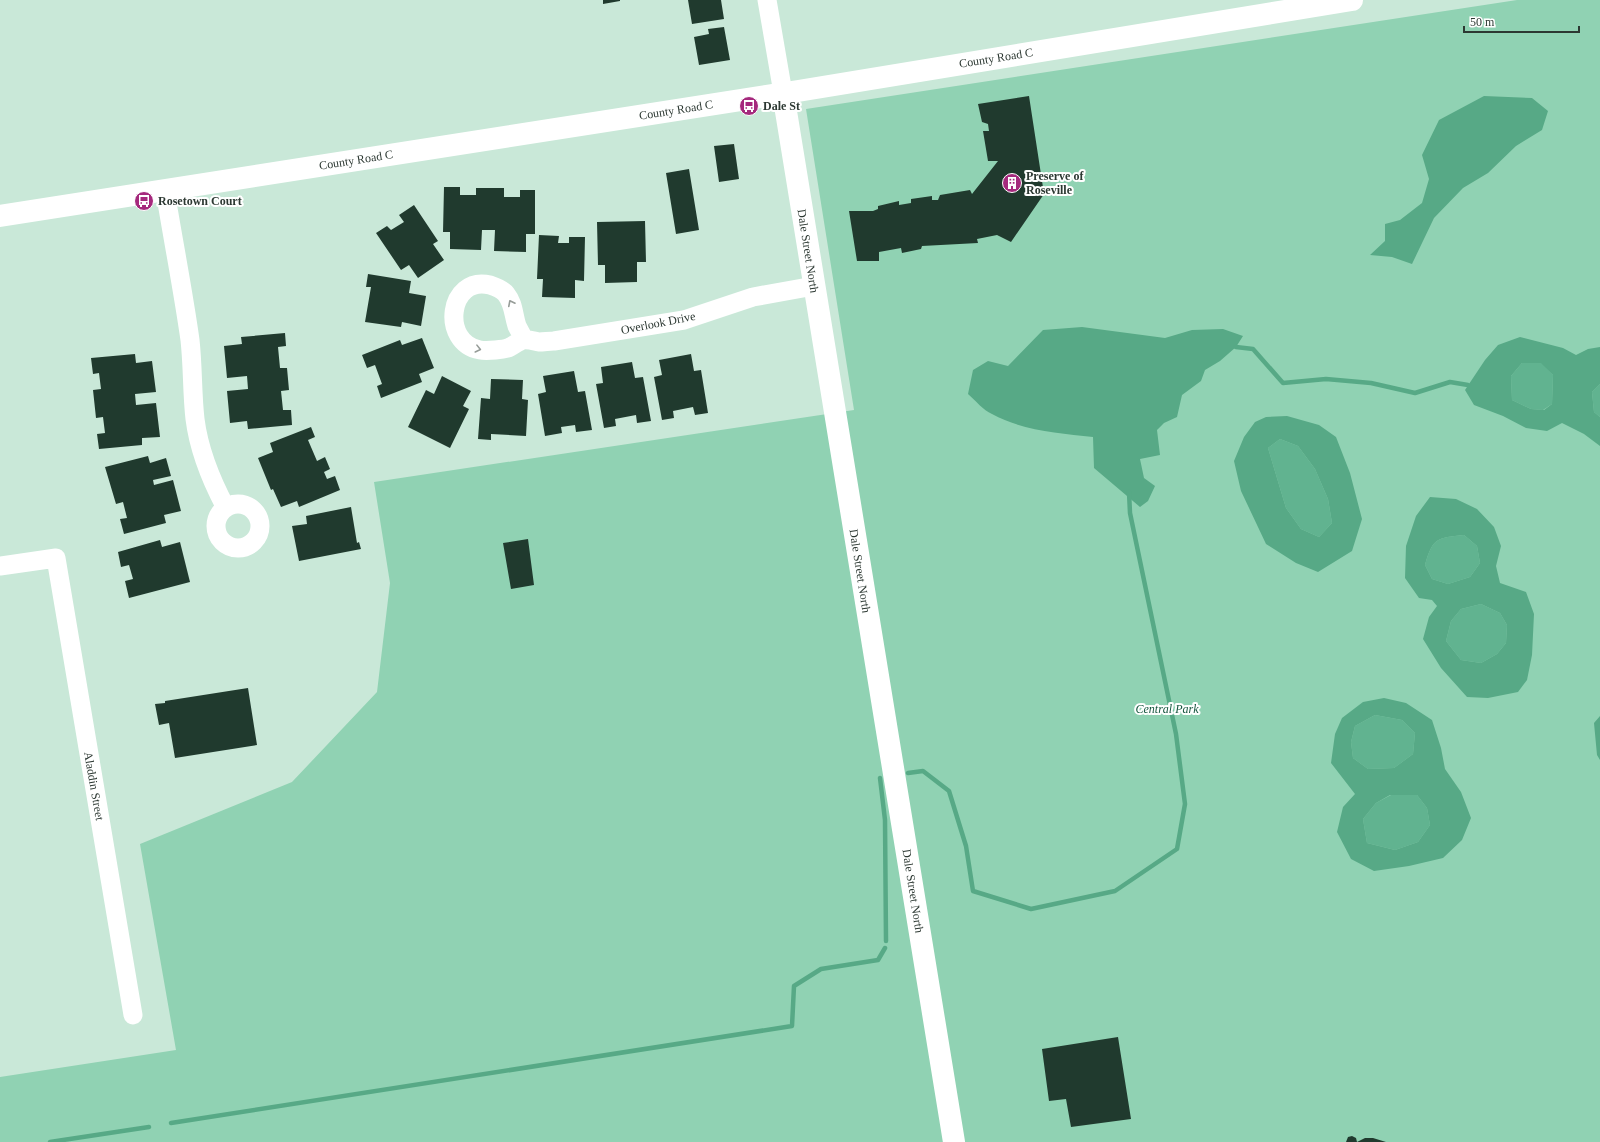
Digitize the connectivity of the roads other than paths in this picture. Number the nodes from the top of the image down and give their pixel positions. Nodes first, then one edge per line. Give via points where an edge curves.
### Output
1 (767, 0) edge
2 (1352, 0) edge
3 (783, 93) junction
4 (165, 190) junction
5 (0, 216) edge
6 (814, 286) junction
7 (524, 339) dead end
8 (226, 508) dead end
9 (0, 566) edge
10 (133, 1015) dead end
11 (954, 1142) edge

1 - 3 street, Dale Street North
2 - 3 main road, County Road C
3 - 4 main road, County Road C
3 - 6 main road, Dale Street North
4 - 5 main road, County Road C
4 - 8 street via 190,340 195,419 210,477
6 - 7 street, Overlook Drive via 753,297 669,324 554,341
6 - 11 main road, Dale Street North
9 - 10 street, Aladdin Street via 56,558

